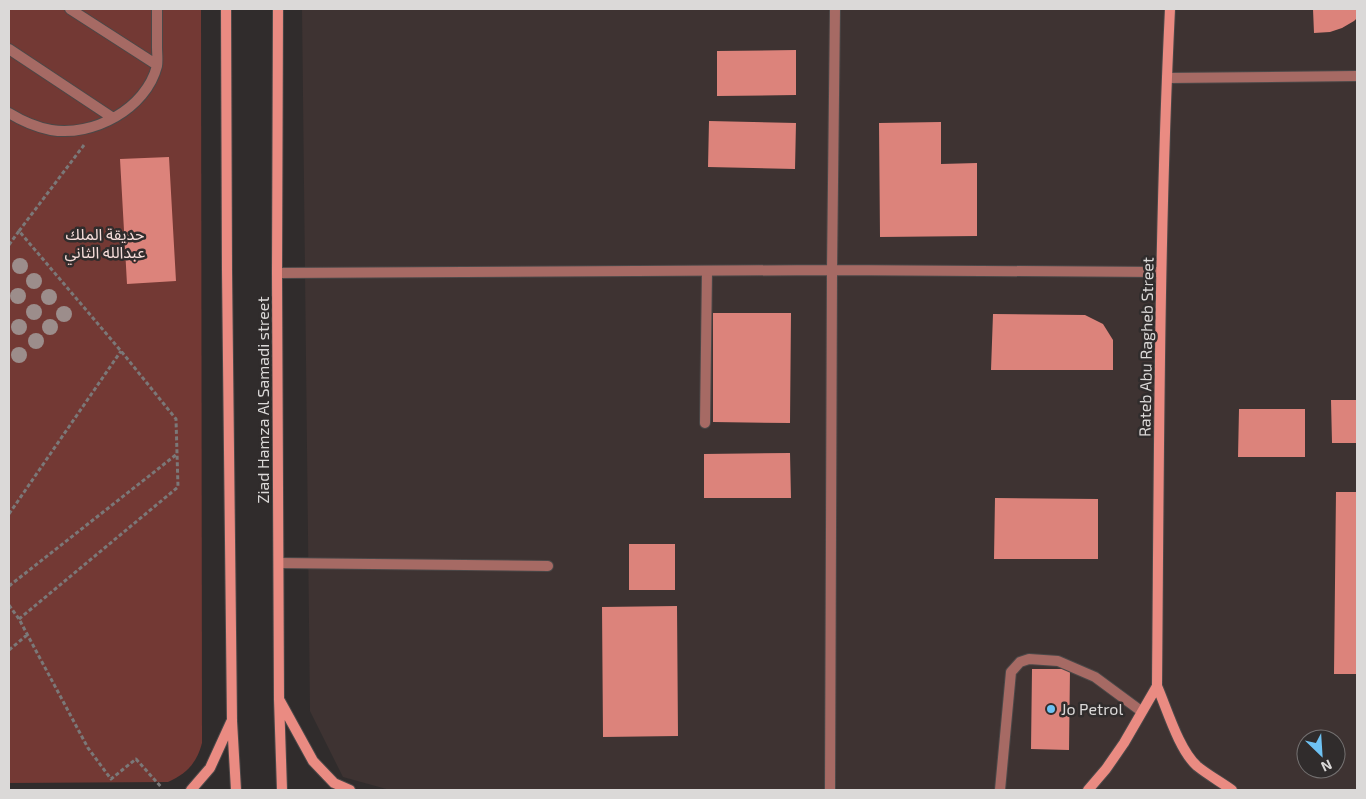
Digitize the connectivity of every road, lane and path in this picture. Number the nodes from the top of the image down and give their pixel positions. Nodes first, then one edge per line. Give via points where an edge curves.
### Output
1 (70, 9) edge
2 (157, 9) edge
3 (226, 9) edge
4 (278, 9) edge
5 (835, 9) edge
6 (1170, 9) edge
7 (9, 49) edge
8 (157, 65) junction
9 (1357, 76) edge
10 (1167, 78) junction
11 (9, 113) edge
12 (113, 118) junction
13 (65, 170) dead end
14 (19, 231) junction
15 (9, 245) edge
16 (832, 270) junction
17 (707, 271) junction
18 (277, 272) junction
19 (1161, 272) junction
20 (121, 351) junction
21 (705, 423) dead end
22 (177, 453) junction
23 (9, 514) edge
24 (279, 563) junction
25 (548, 566) dead end
26 (9, 586) edge
27 (9, 604) edge
28 (19, 619) junction
29 (27, 635) junction
30 (9, 650) edge
31 (1157, 686) junction
32 (279, 700) junction
33 (1141, 711) junction
34 (232, 722) junction
35 (162, 788) dead end
36 (191, 790) edge
37 (236, 790) edge
38 (282, 790) edge
39 (350, 790) edge
40 (830, 790) edge
41 (1000, 790) edge
42 (1088, 790) edge
43 (1232, 790) edge

1 - 8 street
2 - 8 street
3 - 34 street, Ziad Hamza Al Samadi street
4 - 18 street, Ziad Hamza Al Samadi street
5 - 16 street
6 - 10 street, Rateb Abu Ragheb Street
7 - 12 street
8 - 12 street via 145,90 126,110
9 - 10 street
10 - 19 street, Rateb Abu Ragheb Street
11 - 12 street via 36,127 68,131
13 - 14 path
14 - 15 path
14 - 20 path
16 - 17 street
16 - 19 street
16 - 40 street
17 - 18 street
17 - 21 street
18 - 24 street, Ziad Hamza Al Samadi street
19 - 31 street, Rateb Abu Ragheb Street
20 - 22 path via 176,419
20 - 23 path
22 - 26 path
22 - 28 path via 178,487
24 - 25 street
24 - 32 street, Ziad Hamza Al Samadi street
27 - 28 path
28 - 29 path
29 - 30 path
29 - 35 path via 88,748 111,779 136,759
31 - 33 street
31 - 43 street, Rateb Abu Ragheb Street via 1188,756
32 - 38 street, Ziad Hamza Al Samadi street
32 - 39 street via 313,761 334,784
33 - 41 street via 1096,677 1058,661 1029,659 1020,662 1011,672
33 - 42 street via 1120,750
34 - 36 street via 210,768
34 - 37 street, Ziad Hamza Al Samadi street

